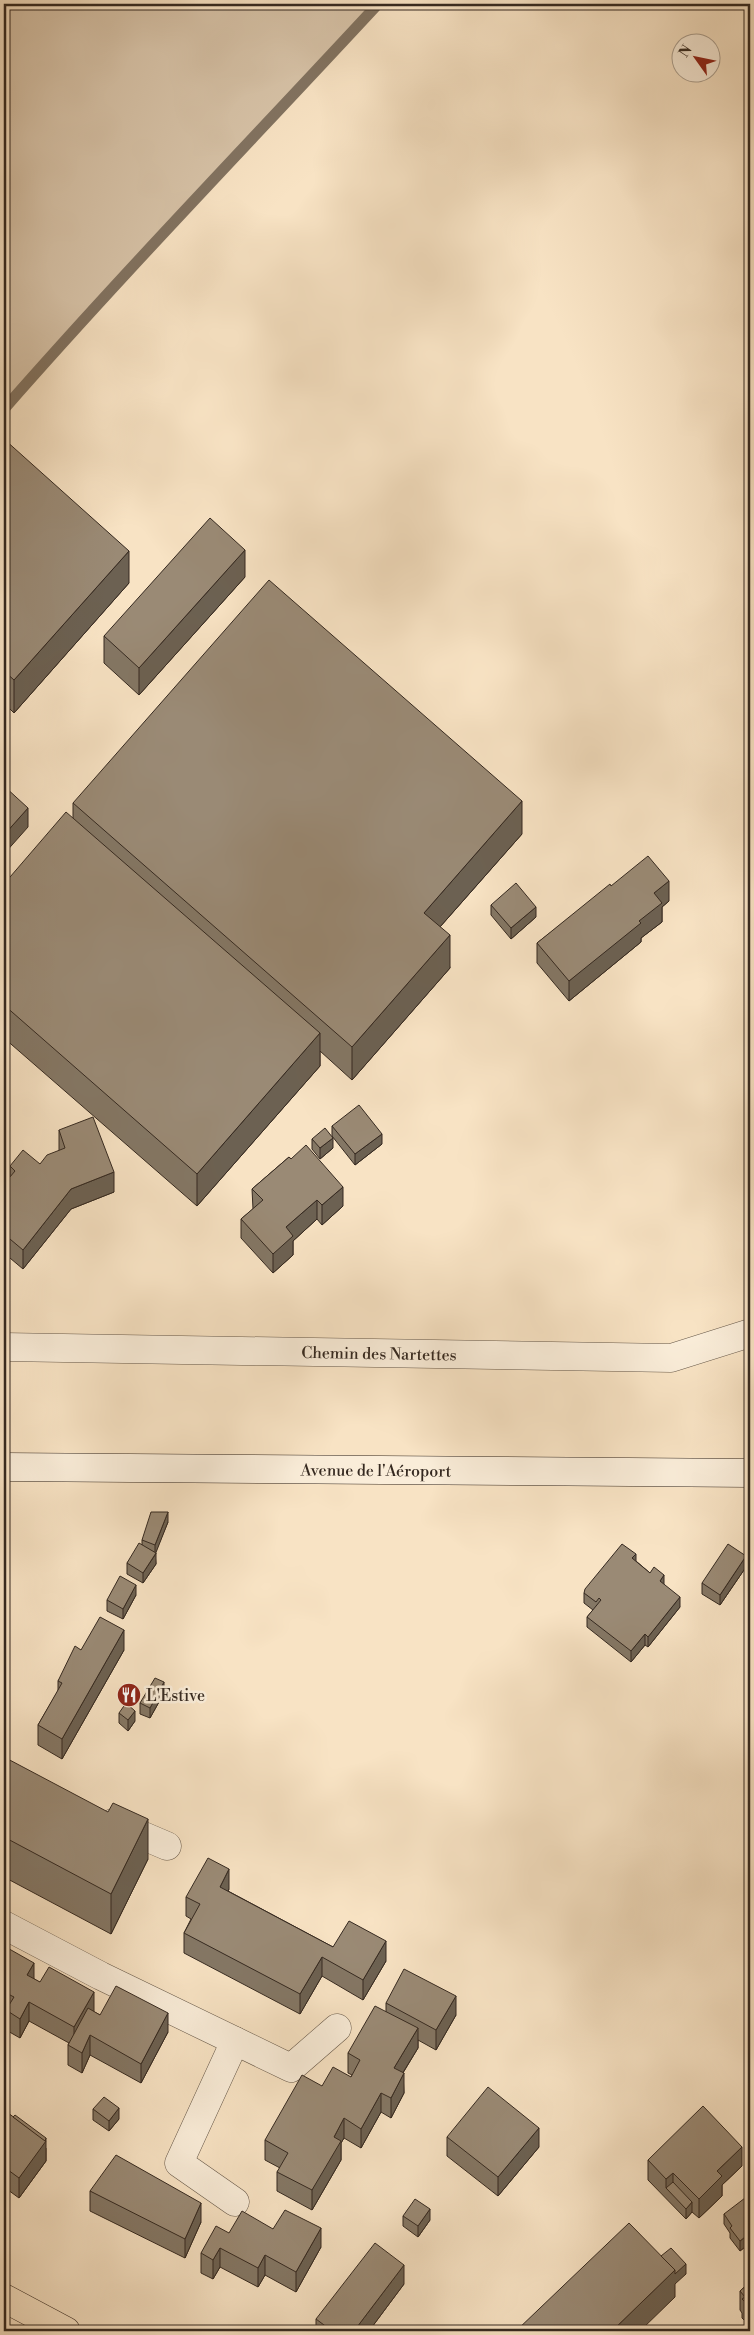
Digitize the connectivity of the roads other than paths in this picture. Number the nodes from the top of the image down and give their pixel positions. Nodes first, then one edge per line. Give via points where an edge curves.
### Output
1 (750, 1333) edge
2 (4, 1347) edge
3 (4, 1467) edge
4 (750, 1473) edge
5 (95, 1815) edge
6 (168, 1846) dead end
7 (4, 1925) edge
8 (337, 2028) dead end
9 (235, 2041) junction
10 (235, 2202) dead end
11 (4, 2298) edge
12 (66, 2331) edge

1 - 2 street, Chemin des Nartettes via 671,1358
3 - 4 street, Avenue de l'Aéroport
5 - 6 street
7 - 9 street
8 - 9 street via 290,2068
9 - 10 street via 179,2163
11 - 12 main road

